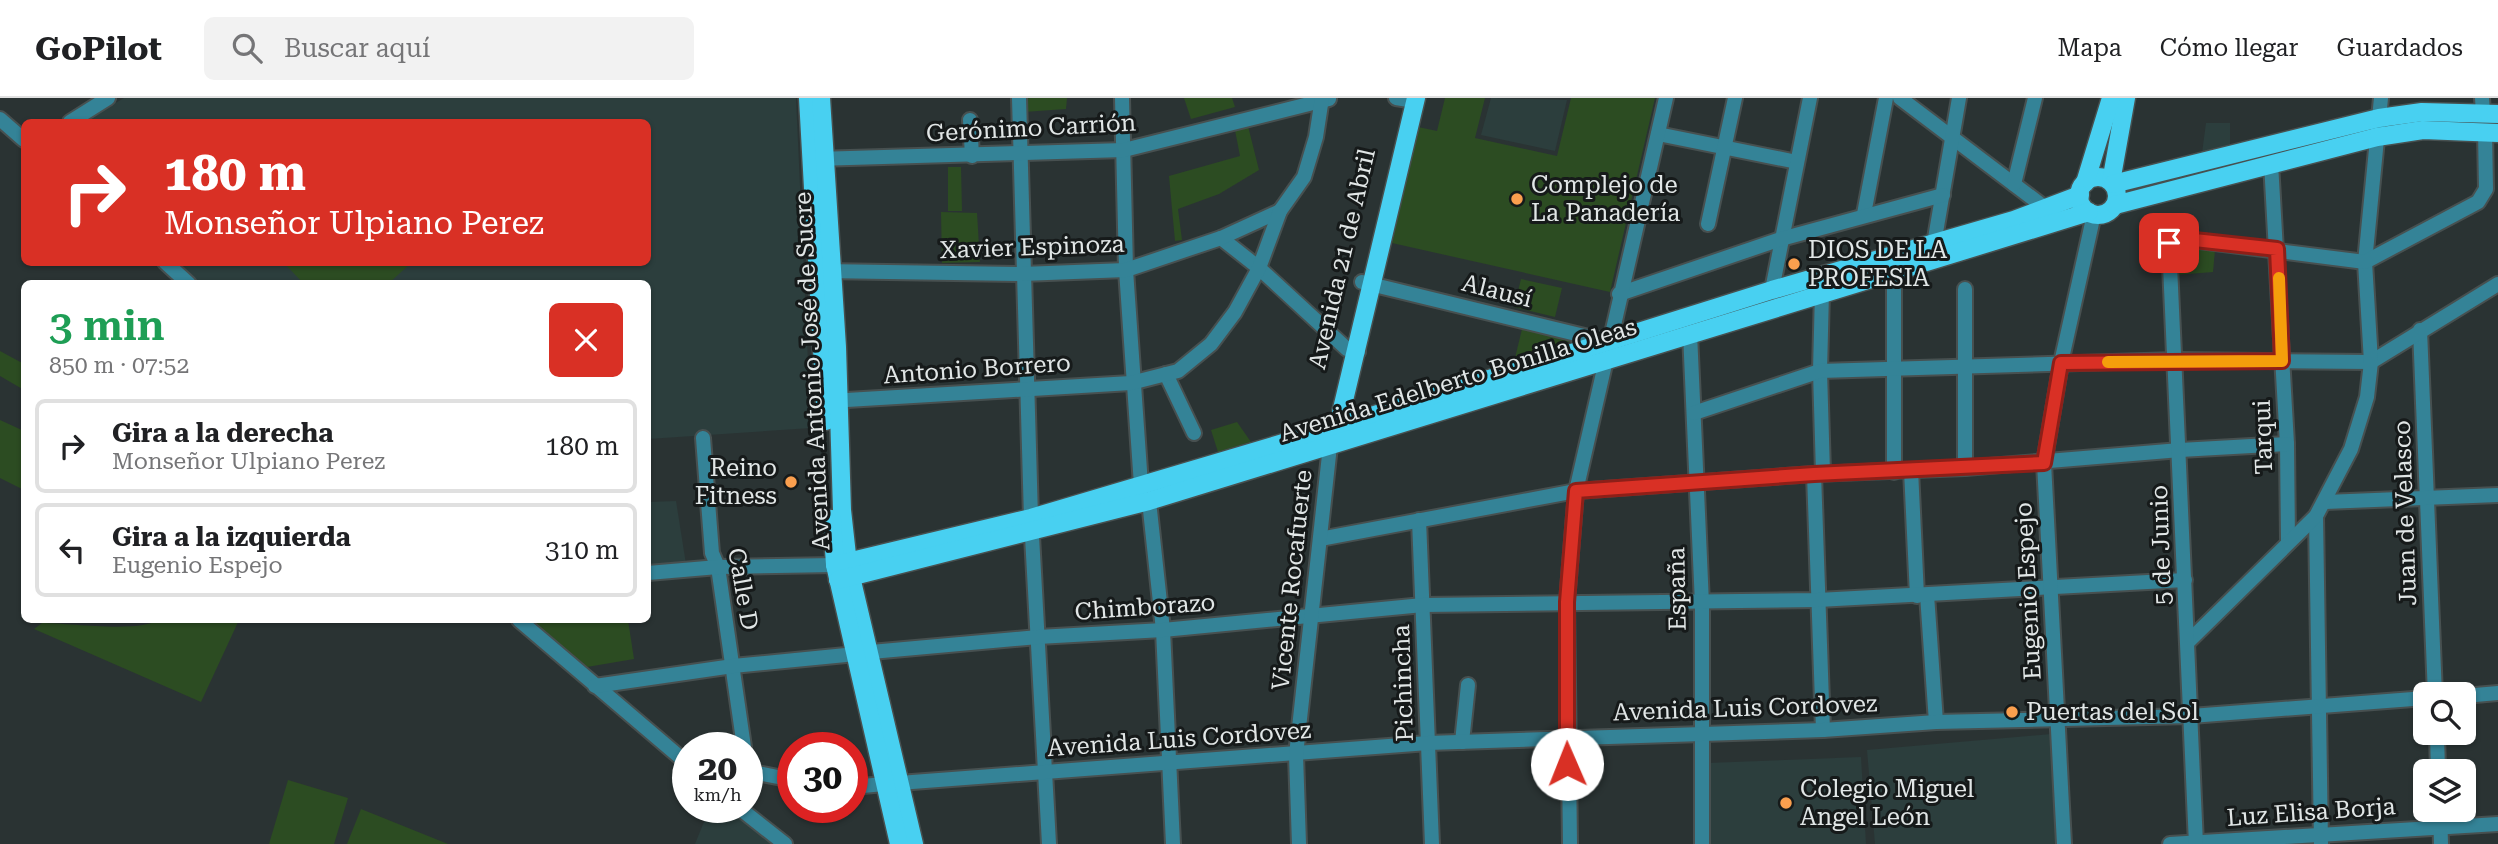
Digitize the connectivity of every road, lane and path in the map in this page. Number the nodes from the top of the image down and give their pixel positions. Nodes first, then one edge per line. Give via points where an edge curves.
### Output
1 (108, 98) edge
2 (808, 98) edge
3 (821, 98) edge
4 (1018, 98) edge
5 (1122, 98) edge
6 (1666, 98) edge
7 (1735, 98) edge
8 (1810, 98) edge
9 (1886, 98) edge
10 (1900, 98) edge
11 (1959, 98) edge
12 (2035, 98) edge
13 (2111, 98) edge
14 (2126, 98) edge
15 (2381, 98) edge
16 (1326, 99) edge
17 (1407, 99) edge
18 (2488, 108) edge
19 (2379, 118) junction
20 (0, 119) edge
21 (74, 119) edge
22 (970, 120) dead end
23 (2491, 132) edge
24 (1658, 134) junction
25 (21, 137) edge
26 (2377, 137) junction
27 (1952, 138) junction
28 (1726, 148) junction
29 (1124, 150) junction
30 (972, 156) junction
31 (1019, 156) junction
32 (818, 159) junction
33 (2094, 159) junction
34 (2113, 160) junction
35 (1797, 162) junction
36 (2270, 163) junction
37 (2140, 180) junction
38 (2112, 183) junction
39 (2014, 184) junction
40 (2082, 189) junction
41 (1943, 195) junction
42 (2115, 205) junction
43 (2051, 208) junction
44 (1279, 211) junction
45 (2091, 213) junction
46 (1864, 214) junction
47 (1708, 224) dead end
48 (1221, 239) junction
49 (1781, 239) junction
50 (1934, 244) junction
51 (2277, 249) junction
52 (2365, 262) junction
53 (169, 266) edge
54 (1259, 268) junction
55 (1125, 270) junction
56 (824, 271) junction
57 (1894, 271) junction
58 (1021, 274) junction
59 (185, 280) edge
60 (1367, 283) junction
61 (2498, 284) edge
62 (1965, 289) dead end
63 (1772, 290) junction
64 (1822, 292) junction
65 (1619, 295) junction
66 (2420, 330) junction
67 (1690, 333) junction
68 (1352, 351) junction
69 (1608, 351) junction
70 (2176, 360) junction
71 (2282, 361) junction
72 (2371, 362) junction
73 (2061, 363) junction
74 (1894, 369) junction
75 (1967, 369) junction
76 (1820, 371) junction
77 (1166, 374) junction
78 (1132, 383) junction
79 (1027, 388) junction
80 (831, 401) junction
81 (1694, 413) junction
82 (1194, 433) dead end
83 (1332, 435) junction
84 (703, 438) dead end
85 (2287, 444) junction
86 (2180, 450) junction
87 (2044, 463) junction
88 (1965, 468) junction
89 (1911, 470) junction
90 (1894, 471) junction
91 (1819, 474) junction
92 (1697, 484) junction
93 (1576, 491) junction
94 (1145, 493) junction
95 (2498, 495) edge
96 (2427, 498) junction
97 (2325, 502) junction
98 (2316, 516) junction
99 (1419, 520) junction
100 (1032, 526) junction
101 (1320, 539) junction
102 (2288, 541) junction
103 (718, 567) junction
104 (843, 572) junction
105 (651, 573) edge
106 (2185, 580) junction
107 (2051, 587) junction
108 (1922, 596) junction
109 (1818, 600) junction
110 (1567, 602) junction
111 (1702, 604) junction
112 (1423, 605) junction
113 (1311, 614) junction
114 (522, 623) edge
115 (1163, 630) junction
116 (1038, 637) junction
117 (2188, 642) junction
118 (863, 653) junction
119 (733, 666) junction
120 (2434, 682) edge
121 (1468, 685) dead end
122 (595, 686) junction
123 (2498, 693) edge
124 (2476, 695) edge
125 (2413, 699) edge
126 (2317, 706) junction
127 (2191, 716) junction
128 (2058, 719) junction
129 (1936, 722) junction
130 (1823, 730) junction
131 (742, 732) edge
132 (1702, 735) junction
133 (1566, 737) junction
134 (1462, 742) junction
135 (1428, 743) junction
136 (672, 751) edge
137 (1296, 755) junction
138 (1169, 762) junction
139 (1045, 771) junction
140 (892, 784) junction
141 (868, 786) edge
142 (2418, 822) edge
143 (2440, 822) edge
144 (2476, 822) edge
145 (758, 823) edge
146 (2498, 824) edge
147 (2321, 840) edge
148 (2196, 843) edge
149 (785, 844) edge
150 (899, 844) edge
151 (914, 844) edge
152 (1049, 844) edge
153 (1173, 844) edge
154 (1299, 844) edge
155 (1432, 844) edge
156 (1570, 844) edge
157 (1702, 844) edge
158 (2064, 844) edge
159 (2170, 844) edge
160 (2441, 844) edge

1 - 21 street
2 - 32 main road, Avenida Antonio José de Sucre
3 - 32 main road, Avenida Antonio José de Sucre
4 - 31 street
5 - 29 street
6 - 24 street
7 - 28 street
8 - 35 street
9 - 46 street
10 - 27 street
11 - 27 street
12 - 39 street
13 - 33 main road
14 - 34 main road
15 - 19 street
16 - 29 street, Gerónimo Carrión
16 - 44 street via 1304,177
17 - 60 main road, Avenida 21 de Abril
18 - 19 main road
19 - 26 street
19 - 37 main road
20 - 25 street
22 - 30 street
23 - 26 main road via 2423,130
23 - 52 street via 2486,189 2478,202
24 - 28 street
24 - 65 street
26 - 36 main road
26 - 52 street
27 - 39 street
27 - 41 street
28 - 35 street
28 - 47 street
29 - 31 street, Gerónimo Carrión
29 - 55 street
30 - 31 street, Gerónimo Carrión
30 - 32 street, Gerónimo Carrión
31 - 58 street
32 - 56 main road, Avenida Antonio José de Sucre
33 - 40 main road
33 - 43 main road
34 - 37 main road via 2120,176
34 - 38 main road
35 - 49 street
36 - 42 main road
36 - 51 street, Tarqui
37 - 38 main road
38 - 40 main road via 2101,177
38 - 42 main road
39 - 43 street
40 - 43 main road, Avenida Edelberto Bonilla Oleas
40 - 45 main road via 2082,205
41 - 46 street
41 - 50 street
42 - 45 main road via 2108,212
43 - 50 main road, Avenida Edelberto Bonilla Oleas
44 - 48 street, Xavier Espinoza
44 - 54 street, Antonio Borrero
45 - 57 main road, Avenida Edelberto Bonilla Oleas
45 - 73 street, Eugenio Espejo
46 - 49 street
48 - 54 street
48 - 55 street, Xavier Espinoza
49 - 63 street
49 - 65 street
50 - 63 main road, Avenida Edelberto Bonilla Oleas
51 - 52 street
51 - 70 street, 5 de Junio via 2176,238 2169,243
51 - 71 street, Tarqui
52 - 72 street
53 - 59 street
54 - 68 street
54 - 77 street, Antonio Borrero via 1211,344 1178,371
55 - 58 street, Xavier Espinoza
55 - 78 street
56 - 58 street, Xavier Espinoza
56 - 80 main road, Avenida Antonio José de Sucre
57 - 64 main road, Avenida Edelberto Bonilla Oleas
57 - 74 street
58 - 79 street
60 - 68 main road, Avenida 21 de Abril
60 - 69 street, Alausí
61 - 66 street
62 - 75 street
63 - 69 main road, Avenida Edelberto Bonilla Oleas
64 - 67 main road, Avenida Edelberto Bonilla Oleas
64 - 76 street
65 - 69 street
66 - 72 street
66 - 96 street, Juan de Velasco
67 - 69 main road, Avenida Edelberto Bonilla Oleas
67 - 81 street, España
68 - 83 main road, Avenida 21 de Abril
69 - 83 main road, Avenida Edelberto Bonilla Oleas
69 - 93 street
70 - 71 street
70 - 73 street
70 - 86 street, 5 de Junio
71 - 72 street
71 - 85 street, Tarqui
72 - 97 street via 2367,397 2351,449
73 - 75 street
73 - 87 street, Eugenio Espejo
74 - 75 street
74 - 76 street
74 - 90 street
75 - 88 street
76 - 81 street
76 - 91 street
77 - 78 street, Antonio Borrero
77 - 82 street
78 - 79 street, Antonio Borrero
78 - 94 street
79 - 80 street, Antonio Borrero
79 - 100 street
80 - 104 main road, Avenida Antonio José de Sucre
81 - 92 street, España
83 - 94 main road, Avenida Edelberto Bonilla Oleas
83 - 101 street, Vicente Rocafuerte
84 - 103 street, Calle D via 712,553
85 - 86 street
85 - 102 street, Tarqui
86 - 87 street
86 - 106 street, 5 de Junio
87 - 88 street
87 - 107 street, Eugenio Espejo
88 - 89 street
89 - 90 street
89 - 108 street
90 - 91 street
91 - 92 street
91 - 109 street
92 - 93 street
92 - 111 street, España
93 - 99 street
93 - 110 street
94 - 100 main road, Avenida Edelberto Bonilla Oleas
94 - 115 street
95 - 96 street
96 - 97 street
96 - 120 street, Juan de Velasco
97 - 98 street
98 - 102 street
98 - 126 street
99 - 101 street
99 - 112 street, Pichincha
100 - 104 main road, Avenida Edelberto Bonilla Oleas
100 - 116 street
101 - 113 street, Vicente Rocafuerte
102 - 117 street
103 - 104 street via 810,566
103 - 105 street
103 - 119 street, Calle D
104 - 118 main road, Avenida Antonio José de Sucre
106 - 107 street, Chimborazo
106 - 117 street, 5 de Junio
107 - 108 street, Chimborazo
107 - 128 street, Eugenio Espejo
108 - 109 street, Chimborazo
108 - 129 street
109 - 111 street, Chimborazo
109 - 130 street
110 - 111 street, Chimborazo
110 - 112 street, Chimborazo
110 - 133 street
111 - 132 street, España
112 - 113 street, Chimborazo
112 - 135 street, Pichincha
113 - 115 street, Chimborazo
113 - 137 street, Vicente Rocafuerte
114 - 122 street
115 - 116 street, Chimborazo
115 - 138 street
116 - 118 street, Chimborazo
116 - 139 street
117 - 127 street, 5 de Junio
118 - 119 street, Chimborazo
118 - 140 main road, Avenida Antonio José de Sucre
119 - 122 street, Chimborazo
119 - 131 street, Calle D
121 - 134 street
122 - 136 street
123 - 124 street
125 - 126 street, Avenida Luis Cordovez
126 - 127 street, Avenida Luis Cordovez
126 - 147 street
127 - 128 street, Avenida Luis Cordovez
127 - 148 street, 5 de Junio
128 - 129 street, Avenida Luis Cordovez
128 - 158 street, Eugenio Espejo
129 - 130 street, Avenida Luis Cordovez
130 - 132 street, Avenida Luis Cordovez
132 - 133 street, Avenida Luis Cordovez
132 - 157 street, España
133 - 134 street, Avenida Luis Cordovez
133 - 156 street
134 - 135 street, Avenida Luis Cordovez
135 - 137 street, Avenida Luis Cordovez
135 - 155 street, Pichincha
137 - 138 street, Avenida Luis Cordovez
137 - 154 street, Vicente Rocafuerte
138 - 139 street, Avenida Luis Cordovez
138 - 153 street
139 - 140 street, Avenida Luis Cordovez
139 - 152 street
140 - 141 street, Avenida Luis Cordovez
140 - 150 main road, Avenida Antonio José de Sucre
140 - 151 main road, Avenida Antonio José de Sucre
142 - 147 street, Luz Elisa Borja
143 - 160 street
144 - 146 street, Luz Elisa Borja
145 - 149 street
147 - 148 street, Luz Elisa Borja
148 - 159 street, Luz Elisa Borja

